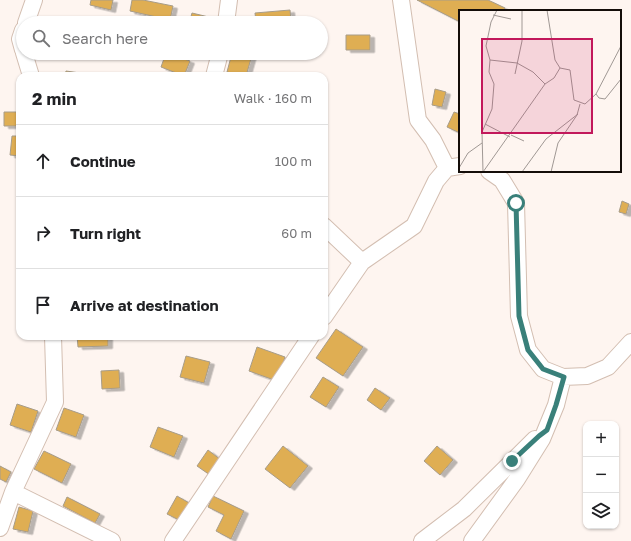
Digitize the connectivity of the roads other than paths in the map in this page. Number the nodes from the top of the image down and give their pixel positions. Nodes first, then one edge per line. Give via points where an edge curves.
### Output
1 (34, 0) edge
2 (229, 0) edge
3 (401, 0) edge
4 (28, 16) edge
5 (228, 16) edge
6 (26, 60) edge
7 (218, 60) edge
8 (30, 72) edge
9 (215, 72) edge
10 (454, 167) edge
11 (490, 172) edge
12 (328, 230) edge
13 (362, 262) junction
14 (328, 312) edge
15 (53, 340) edge
16 (309, 340) edge
17 (631, 342) edge
18 (564, 377) junction
19 (547, 430) junction
20 (13, 492) junction
21 (0, 528) edge
22 (112, 541) edge
23 (173, 541) edge
24 (422, 541) edge
25 (472, 541) edge

1 - 4 street
2 - 5 street
3 - 10 street via 418,120
6 - 8 street
7 - 9 street
10 - 13 street via 436,181 414,226
11 - 18 street via 502,180 516,203 519,316 528,350 543,369
12 - 13 street
13 - 14 street
15 - 20 street via 55,402
16 - 23 street
17 - 18 street via 608,367 587,376
18 - 19 street
19 - 24 street via 464,509
19 - 25 street via 518,479
20 - 21 street
20 - 22 street

